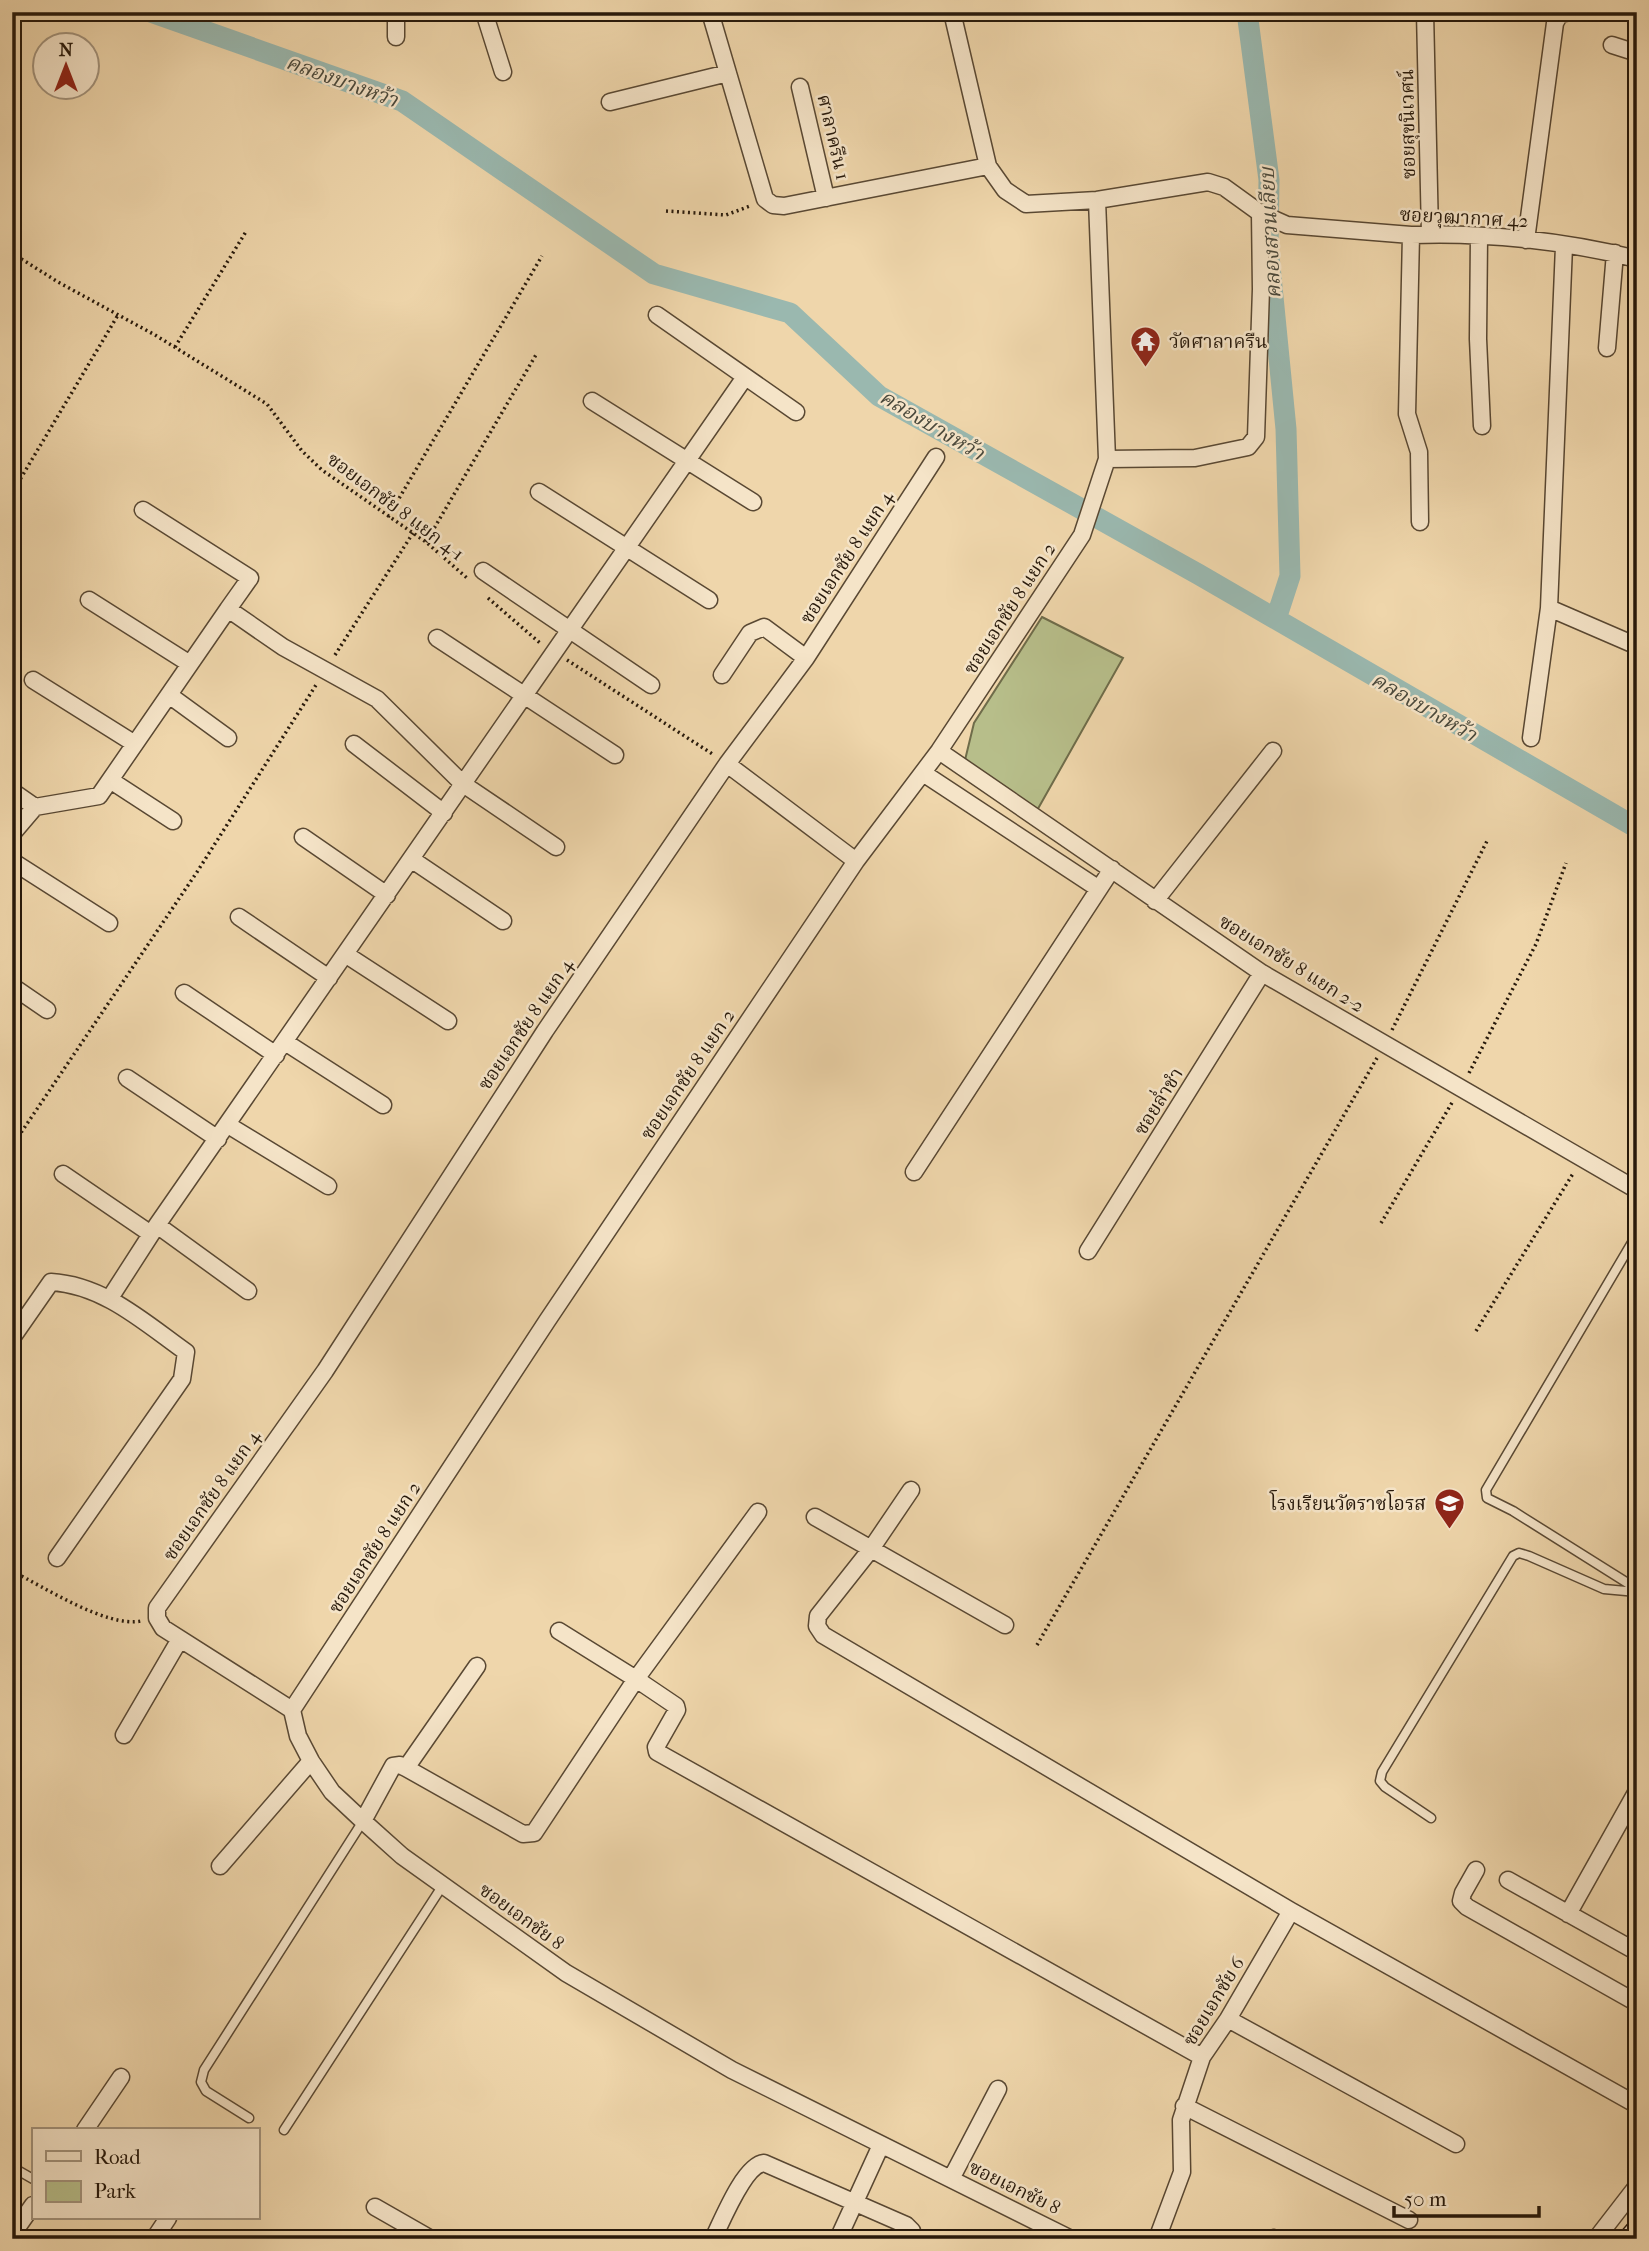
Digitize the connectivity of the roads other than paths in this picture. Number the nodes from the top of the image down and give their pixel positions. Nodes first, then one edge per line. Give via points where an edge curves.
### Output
1 (396, 12) edge
2 (484, 12) edge
3 (710, 12) edge
4 (953, 12) edge
5 (1425, 12) edge
6 (1571, 12) edge
7 (396, 37) dead end
8 (1612, 45) dead end
9 (1637, 52) edge
10 (503, 72) dead end
11 (728, 73) junction
12 (800, 87) dead end
13 (610, 102) dead end
14 (988, 166) junction
15 (826, 198) junction
16 (1097, 200) junction
17 (1263, 214) junction
18 (1430, 234) junction
19 (1410, 235) junction
20 (1479, 237) junction
21 (1526, 240) junction
22 (1564, 246) junction
23 (1615, 253) junction
24 (1637, 259) edge
25 (657, 315) dead end
26 (1607, 348) dead end
27 (745, 377) junction
28 (592, 401) dead end
29 (796, 412) dead end
30 (1482, 426) dead end
31 (936, 457) dead end
32 (1107, 459) junction
33 (687, 461) junction
34 (539, 492) dead end
35 (753, 502) dead end
36 (143, 510) dead end
37 (1420, 522) dead end
38 (626, 548) junction
39 (483, 571) dead end
40 (89, 600) dead end
41 (709, 600) dead end
42 (1549, 608) junction
43 (228, 609) junction
44 (570, 630) junction
45 (437, 638) dead end
46 (1637, 646) edge
47 (806, 658) junction
48 (190, 664) junction
49 (722, 675) dead end
50 (33, 680) dead end
51 (651, 685) dead end
52 (169, 695) junction
53 (525, 695) junction
54 (228, 738) dead end
55 (1531, 738) dead end
56 (135, 744) junction
57 (354, 744) dead end
58 (939, 751) junction
59 (1273, 751) dead end
60 (615, 755) dead end
61 (727, 764) junction
62 (923, 773) junction
63 (110, 780) junction
64 (463, 784) junction
65 (12, 792) edge
66 (35, 807) junction
67 (444, 813) junction
68 (173, 821) dead end
69 (12, 834) edge
70 (303, 837) dead end
71 (556, 846) dead end
72 (411, 859) junction
73 (12, 861) edge
74 (856, 861) junction
75 (1112, 869) junction
76 (1099, 889) junction
77 (387, 895) junction
78 (1155, 901) junction
79 (239, 917) dead end
80 (503, 921) dead end
81 (108, 923) dead end
82 (345, 954) junction
83 (1262, 973) junction
84 (329, 978) junction
85 (12, 986) edge
86 (184, 993) dead end
87 (47, 1010) dead end
88 (448, 1021) dead end
89 (281, 1048) junction
90 (127, 1078) dead end
91 (383, 1105) dead end
92 (228, 1125) junction
93 (218, 1139) junction
94 (914, 1172) dead end
95 (63, 1174) dead end
96 (1635, 1183) edge
97 (328, 1186) dead end
98 (154, 1229) junction
99 (1637, 1234) edge
100 (1088, 1251) dead end
101 (248, 1291) dead end
102 (110, 1298) junction
103 (12, 1338) edge
104 (911, 1490) dead end
105 (758, 1512) dead end
106 (816, 1517) dead end
107 (871, 1549) junction
108 (57, 1558) dead end
109 (1637, 1590) edge
110 (1005, 1625) dead end
111 (559, 1631) dead end
112 (180, 1639) junction
113 (477, 1666) dead end
114 (636, 1679) junction
115 (292, 1710) junction
116 (124, 1735) dead end
117 (311, 1761) junction
118 (406, 1768) junction
119 (1634, 1801) edge
120 (1431, 1818) dead end
121 (363, 1821) junction
122 (220, 1866) dead end
123 (1476, 1870) dead end
124 (1508, 1880) dead end
125 (443, 1885) junction
126 (1291, 1911) junction
127 (1568, 1914) junction
128 (1637, 1952) edge
129 (1637, 2003) edge
130 (1228, 2019) junction
131 (1202, 2057) junction
132 (121, 2077) dead end
133 (998, 2089) dead end
134 (1637, 2105) edge
135 (1184, 2106) junction
136 (249, 2118) dead end
137 (86, 2128) edge
138 (284, 2130) dead end
139 (1456, 2144) dead end
140 (881, 2145) junction
141 (12, 2167) edge
142 (32, 2178) edge
143 (951, 2179) junction
144 (1637, 2186) edge
145 (855, 2201) junction
146 (32, 2206) edge
147 (375, 2207) dead end
148 (167, 2220) edge
149 (1409, 2220) dead end
150 (1274, 2234) dead end
151 (12, 2235) edge
152 (154, 2239) edge
153 (431, 2239) edge
154 (713, 2239) edge
155 (838, 2239) edge
156 (913, 2239) edge
157 (1071, 2239) edge
158 (1157, 2239) edge
159 (1284, 2239) edge
160 (1596, 2239) edge

1 - 7 street
2 - 10 street
3 - 11 street
4 - 14 street
5 - 18 street, ซอยสุขนิเวศน์
6 - 21 street via 1560,14 1555,23
8 - 9 street
11 - 13 street
11 - 15 street via 765,200 784,206
12 - 15 street, ศาลาครืน 1
14 - 15 street
14 - 16 street, ซอยวุฒากาศ 42 via 1005,191 1026,204
16 - 17 street, ซอยวุฒากาศ 42 via 1208,182 1224,187
16 - 32 street, ซอยเอกชัย 8 แยก 2
17 - 19 street, ซอยวุฒากาศ 42 via 1287,225
17 - 32 street via 1253,443 1195,458
18 - 19 street, ซอยวุฒากาศ 42
18 - 20 street, ซอยวุฒากาศ 42
19 - 37 street via 1407,414 1419,452
20 - 21 street, ซอยวุฒากาศ 42
20 - 30 street
21 - 22 street, ซอยวุฒากาศ 42
22 - 23 street, ซอยวุฒากาศ 42
22 - 42 street
23 - 24 street, ซอยวุฒากาศ 42
23 - 26 street
25 - 27 street
27 - 29 street
27 - 33 street
28 - 33 street
31 - 47 street, ซอยเอกชัย 8 แยก 4
32 - 58 street, ซอยเอกชัย 8 แยก 2 via 1082,534
33 - 35 street
33 - 38 street
34 - 38 street
36 - 43 street via 250,578
38 - 41 street
38 - 44 street
39 - 44 street
40 - 48 street
42 - 46 street
42 - 55 street
43 - 48 street
43 - 64 street via 283,647 377,699
44 - 51 street
44 - 53 street
45 - 53 street
47 - 49 street via 764,627 750,633
47 - 61 street, ซอยเอกชัย 8 แยก 4
48 - 52 street
50 - 56 street
52 - 54 street
52 - 56 street
53 - 60 street
53 - 64 street
56 - 63 street
57 - 67 street
58 - 62 street, ซอยเอกชัย 8 แยก 2
58 - 75 street, ซอยเอกชัย 8 แยก 2-2
59 - 78 street
61 - 74 street
61 - 112 street, ซอยเอกชัย 8 แยก 4 via 545,1031 325,1371 157,1608 163,1629
62 - 74 street, ซอยเอกชัย 8 แยก 2
62 - 76 street
63 - 66 street via 99,796
63 - 68 street
64 - 67 street
64 - 71 street
65 - 66 street
66 - 69 street
67 - 72 street
70 - 77 street
72 - 77 street
72 - 80 street
73 - 81 street
74 - 115 street, ซอยเอกชัย 8 แยก 2
75 - 76 street
75 - 78 street, ซอยเอกชัย 8 แยก 2-2
76 - 94 street
77 - 82 street
78 - 83 street, ซอยเอกชัย 8 แยก 2-2
79 - 84 street
82 - 84 street
82 - 88 street
83 - 96 street, ซอยเอกชัย 8 แยก 2-2 via 1581,1159
83 - 100 street, ซอยล่ำชำ
84 - 89 street
85 - 87 street
86 - 89 street
89 - 91 street
89 - 92 street
90 - 93 street
92 - 93 street
92 - 97 street
93 - 98 street
95 - 98 street
98 - 101 street
98 - 102 street
99 - 109 lane via 1486,1490 1487,1498
102 - 103 street via 69,1283 51,1282
102 - 108 street via 186,1352 181,1379
104 - 107 street
105 - 114 street
106 - 107 street
107 - 110 street
107 - 126 street via 818,1616 817,1626 823,1635
109 - 120 lane via 1604,1589 1529,1556 1513,1556 1382,1772 1380,1781 1385,1787
111 - 114 street
112 - 115 street
112 - 116 street
113 - 118 street
114 - 118 street via 530,1835
114 - 131 street via 676,1706 656,1747 659,1754
115 - 117 street, ซอยเอกชัย 8 via 298,1737
117 - 121 street, ซอยเอกชัย 8 via 331,1791
117 - 122 street
118 - 121 street via 393,1766
119 - 127 street
121 - 125 street, ซอยเอกชัย 8
121 - 136 lane via 204,2070 201,2082 206,2091
123 - 129 street via 1462,1893 1466,1907
124 - 127 street
125 - 138 lane
125 - 140 street, ซอยเอกชัย 8 via 566,1973 732,2070
126 - 130 street, ซอยเอกชัย 6
126 - 134 street
127 - 128 street
130 - 131 street, ซอยเอกชัย 6
130 - 139 street
131 - 135 street, ซอยเอกชัย 6
132 - 137 street
133 - 143 street
135 - 149 street
135 - 158 street, ซอยเอกชัย 6 via 1182,2172
140 - 143 street, ซอยเอกชัย 8
140 - 145 street
141 - 142 lane
143 - 157 street, ซอยเอกชัย 8
144 - 160 street
145 - 154 street via 757,2164 737,2191
145 - 155 street
145 - 156 street via 906,2225
146 - 151 street
147 - 153 street
148 - 152 street
150 - 159 lane

